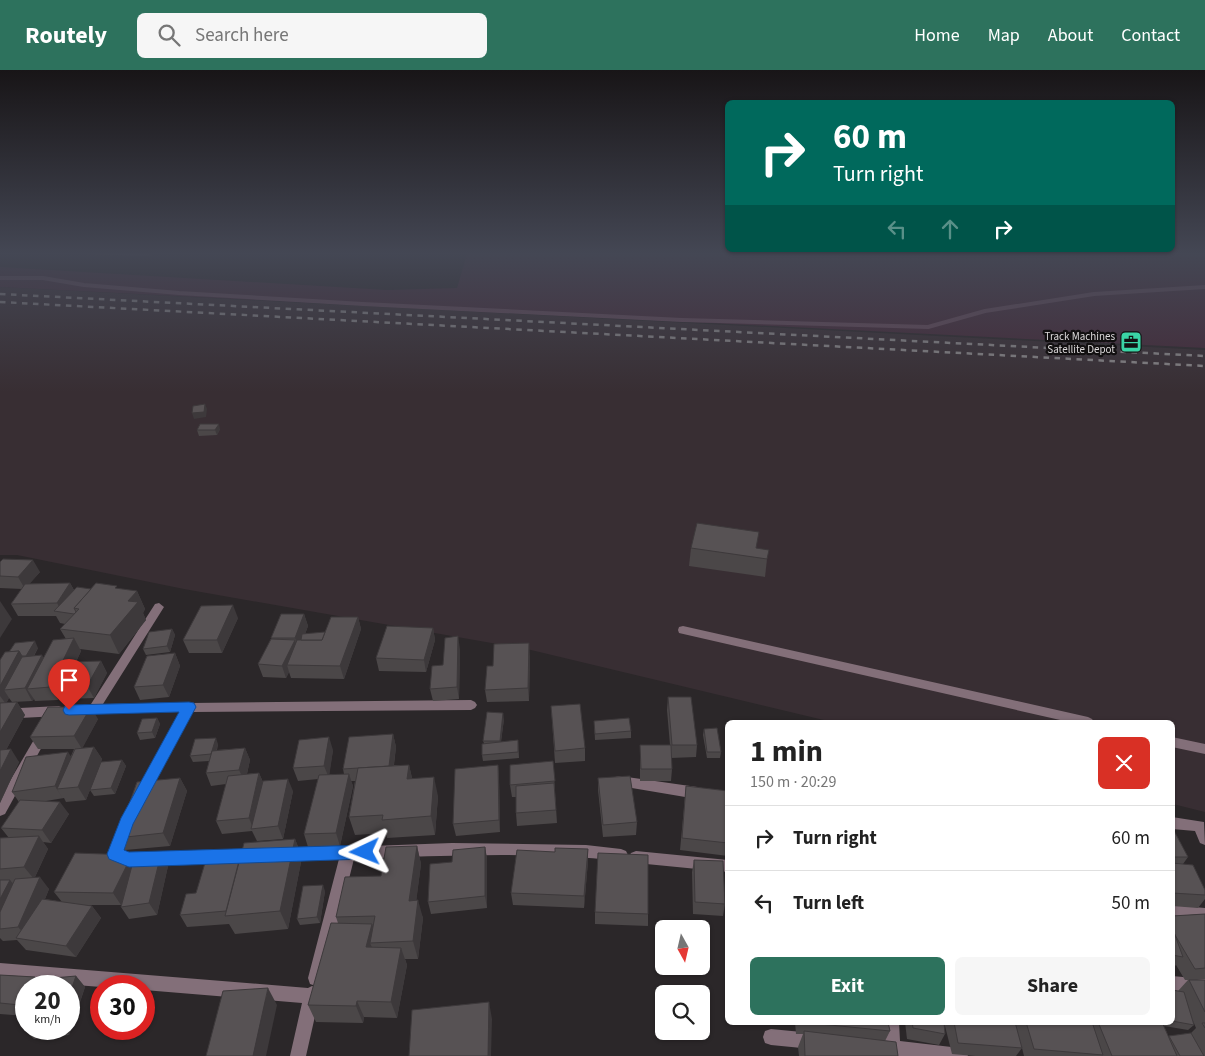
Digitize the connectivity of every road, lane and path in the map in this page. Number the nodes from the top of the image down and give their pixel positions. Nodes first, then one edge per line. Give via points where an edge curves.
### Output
1 (159, 607) dead end
2 (683, 630) dead end
3 (472, 705) dead end
4 (189, 707) junction
5 (94, 709) junction
6 (56, 711) junction
7 (0, 714) edge
8 (1079, 720) edge
9 (1175, 743) edge
10 (1205, 749) edge
11 (617, 781) edge
12 (709, 794) edge
13 (0, 810) edge
14 (1175, 823) edge
15 (1205, 839) edge
16 (348, 853) junction
17 (725, 866) edge
18 (1175, 912) edge
19 (1205, 915) edge
20 (0, 971) edge
21 (1175, 984) edge
22 (1205, 987) edge
23 (311, 996) junction
24 (891, 1025) edge
25 (771, 1037) dead end
26 (827, 1042) edge
27 (864, 1046) edge
28 (892, 1052) edge
29 (298, 1056) edge
30 (960, 1056) edge

1 - 5 street
2 - 8 street
3 - 4 street
4 - 5 street
4 - 16 street via 133,811 115,854 129,860
5 - 6 street
6 - 7 street
6 - 13 street
9 - 10 street
11 - 12 street
14 - 15 street via 1199,826
16 - 17 street via 586,851
16 - 23 street
18 - 19 street
20 - 23 street
21 - 22 street
23 - 29 street
24 - 28 street
25 - 26 street
27 - 28 street
28 - 30 street

